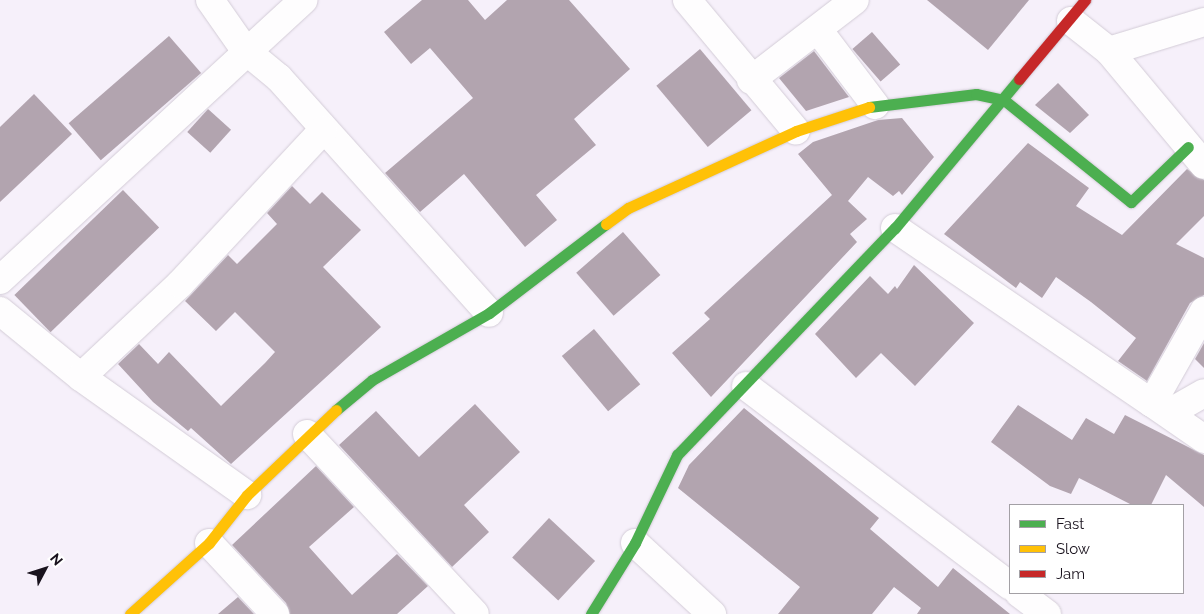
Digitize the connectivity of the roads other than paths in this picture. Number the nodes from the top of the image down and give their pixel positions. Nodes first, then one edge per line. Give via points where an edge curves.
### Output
1 (210, 0) edge
2 (303, 0) edge
3 (687, 0) edge
4 (856, 0) edge
5 (1078, 10) edge
6 (1204, 22) edge
7 (819, 31) junction
8 (245, 50) junction
9 (1109, 51) junction
10 (751, 80) junction
11 (1004, 100) junction
12 (875, 105) junction
13 (323, 130) junction
14 (796, 131) junction
15 (1196, 156) edge
16 (895, 228) junction
17 (0, 280) edge
18 (0, 311) edge
19 (1204, 311) edge
20 (489, 313) junction
21 (81, 377) junction
22 (746, 386) junction
23 (1204, 393) edge
24 (1160, 408) junction
25 (307, 434) junction
26 (1204, 439) edge
27 (247, 495) junction
28 (209, 543) junction
29 (635, 543) junction
30 (1009, 585) edge
31 (1020, 594) edge
32 (130, 614) edge
33 (275, 614) edge
34 (475, 614) edge
35 (591, 614) edge
36 (712, 614) edge
37 (1048, 614) edge

1 - 8 street
2 - 8 street
3 - 10 street
4 - 7 street
5 - 9 street
5 - 11 street
6 - 9 street
7 - 10 street
7 - 12 street
8 - 13 street via 279,78
8 - 17 street
9 - 15 street
10 - 14 street
11 - 12 street via 976,94
11 - 15 street via 1130,202
11 - 16 street
12 - 14 street
13 - 20 street
13 - 21 street via 180,284
14 - 20 street via 628,208
16 - 22 street
16 - 24 street
18 - 21 street
19 - 24 street
20 - 25 street via 372,380
21 - 27 street
22 - 29 street via 678,455
22 - 30 street
23 - 24 street
24 - 26 street
25 - 27 street
25 - 34 street
27 - 28 street
28 - 32 street
28 - 33 street
29 - 35 street
29 - 36 street
31 - 37 street

